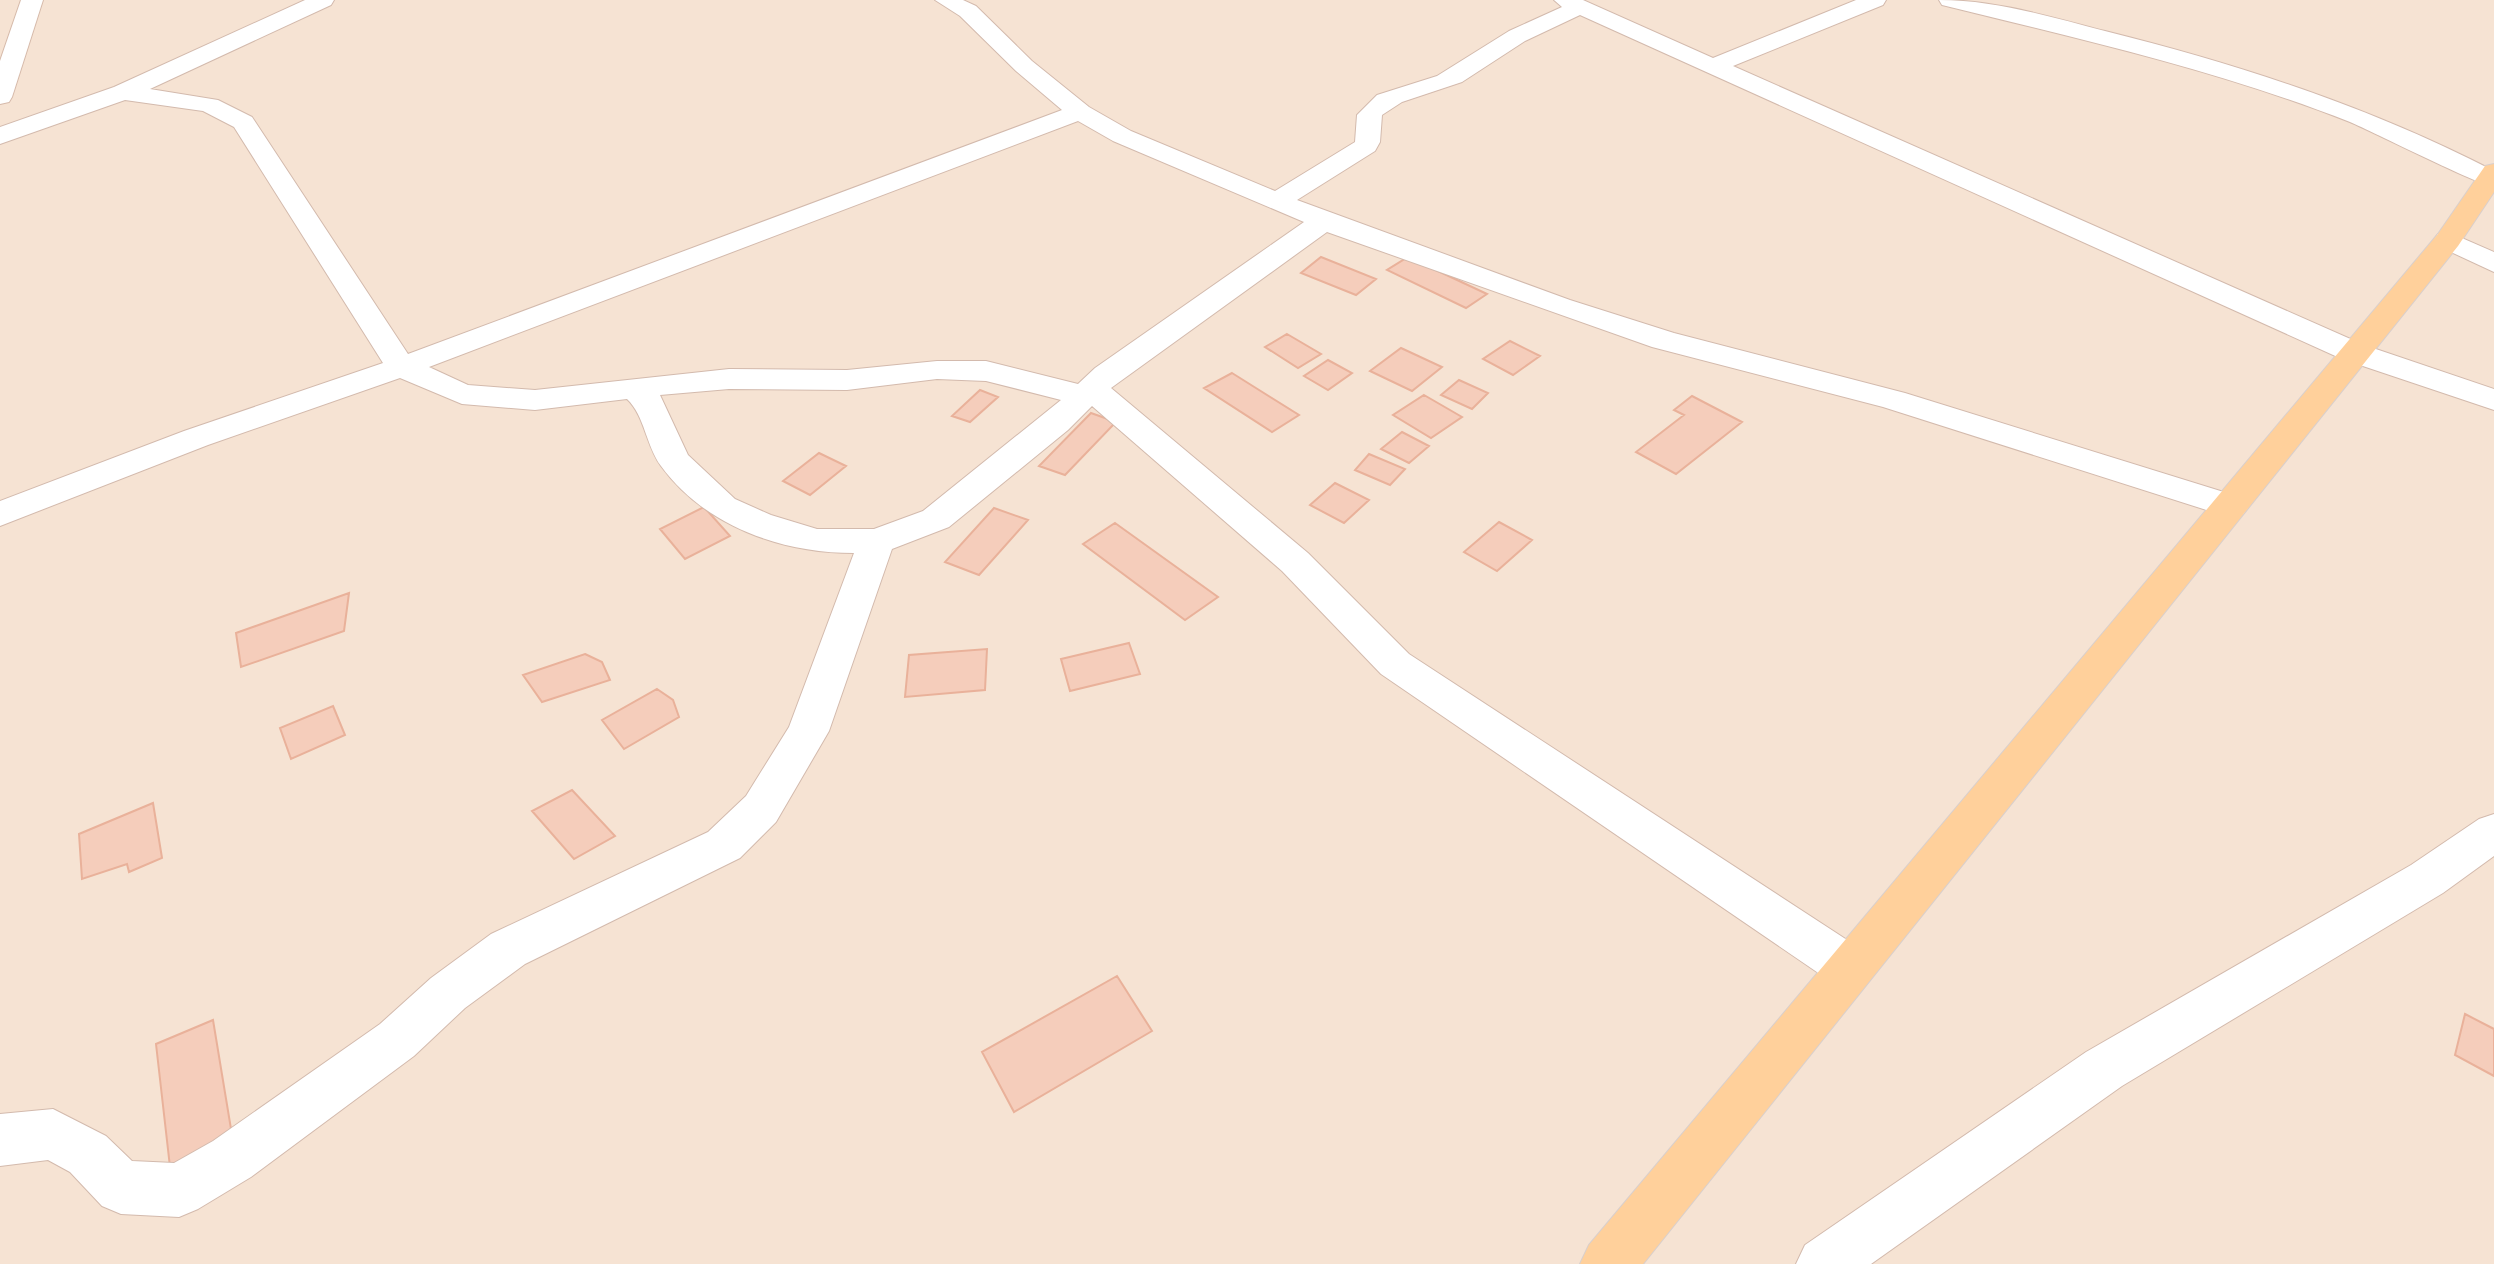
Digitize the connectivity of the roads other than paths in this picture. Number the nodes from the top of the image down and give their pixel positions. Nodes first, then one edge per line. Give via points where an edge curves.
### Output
1 (32, 0) edge
2 (323, 0) edge
3 (946, 0) edge
4 (1875, 0) edge
5 (1950, 0) edge
6 (1573, 3) edge
7 (1711, 67) junction
8 (2, 84) edge
9 (123, 92) junction
10 (1080, 111) junction
11 (0, 136) edge
12 (2492, 175) edge
13 (1277, 201) junction
14 (1324, 221) junction
15 (2448, 240) junction
16 (2494, 262) edge
17 (2353, 352) junction
18 (401, 367) junction
19 (635, 388) junction
20 (1087, 392) junction
21 (2494, 400) edge
22 (2231, 506) junction
23 (0, 514) edge
24 (877, 541) junction
25 (2494, 832) edge
26 (1850, 968) junction
27 (0, 1140) edge
28 (1608, 1264) edge
29 (1824, 1264) edge

1 - 8 street
2 - 9 street
3 - 10 street via 968,11 1024,66
4 - 7 street
5 - 12 street via 2305,94
6 - 7 street
6 - 13 street via 1497,47 1474,66 1374,108 1367,119 1366,146
7 - 17 street
9 - 11 street
9 - 18 street via 209,105 243,122
10 - 13 street via 1122,136
10 - 18 street
12 - 15 main road
13 - 14 street
14 - 20 street
14 - 22 street via 1663,340 1894,400
15 - 16 street
15 - 17 main road
17 - 21 street
17 - 22 main road
18 - 19 street via 462,394 535,400
18 - 23 street via 196,438
19 - 20 street via 729,379 847,380 937,370 986,371
19 - 24 street via 647,400 674,460 723,507 758,524 817,541
20 - 24 street via 1056,423 936,519
20 - 26 street via 1296,562 1395,664
22 - 26 main road
24 - 27 street via 808,731 761,809 724,845 508,949 448,993 397,1041 232,1159 179,1190 121,1187 88,1154 53,1134
25 - 29 street via 2427,879 2104,1069
26 - 28 main road

